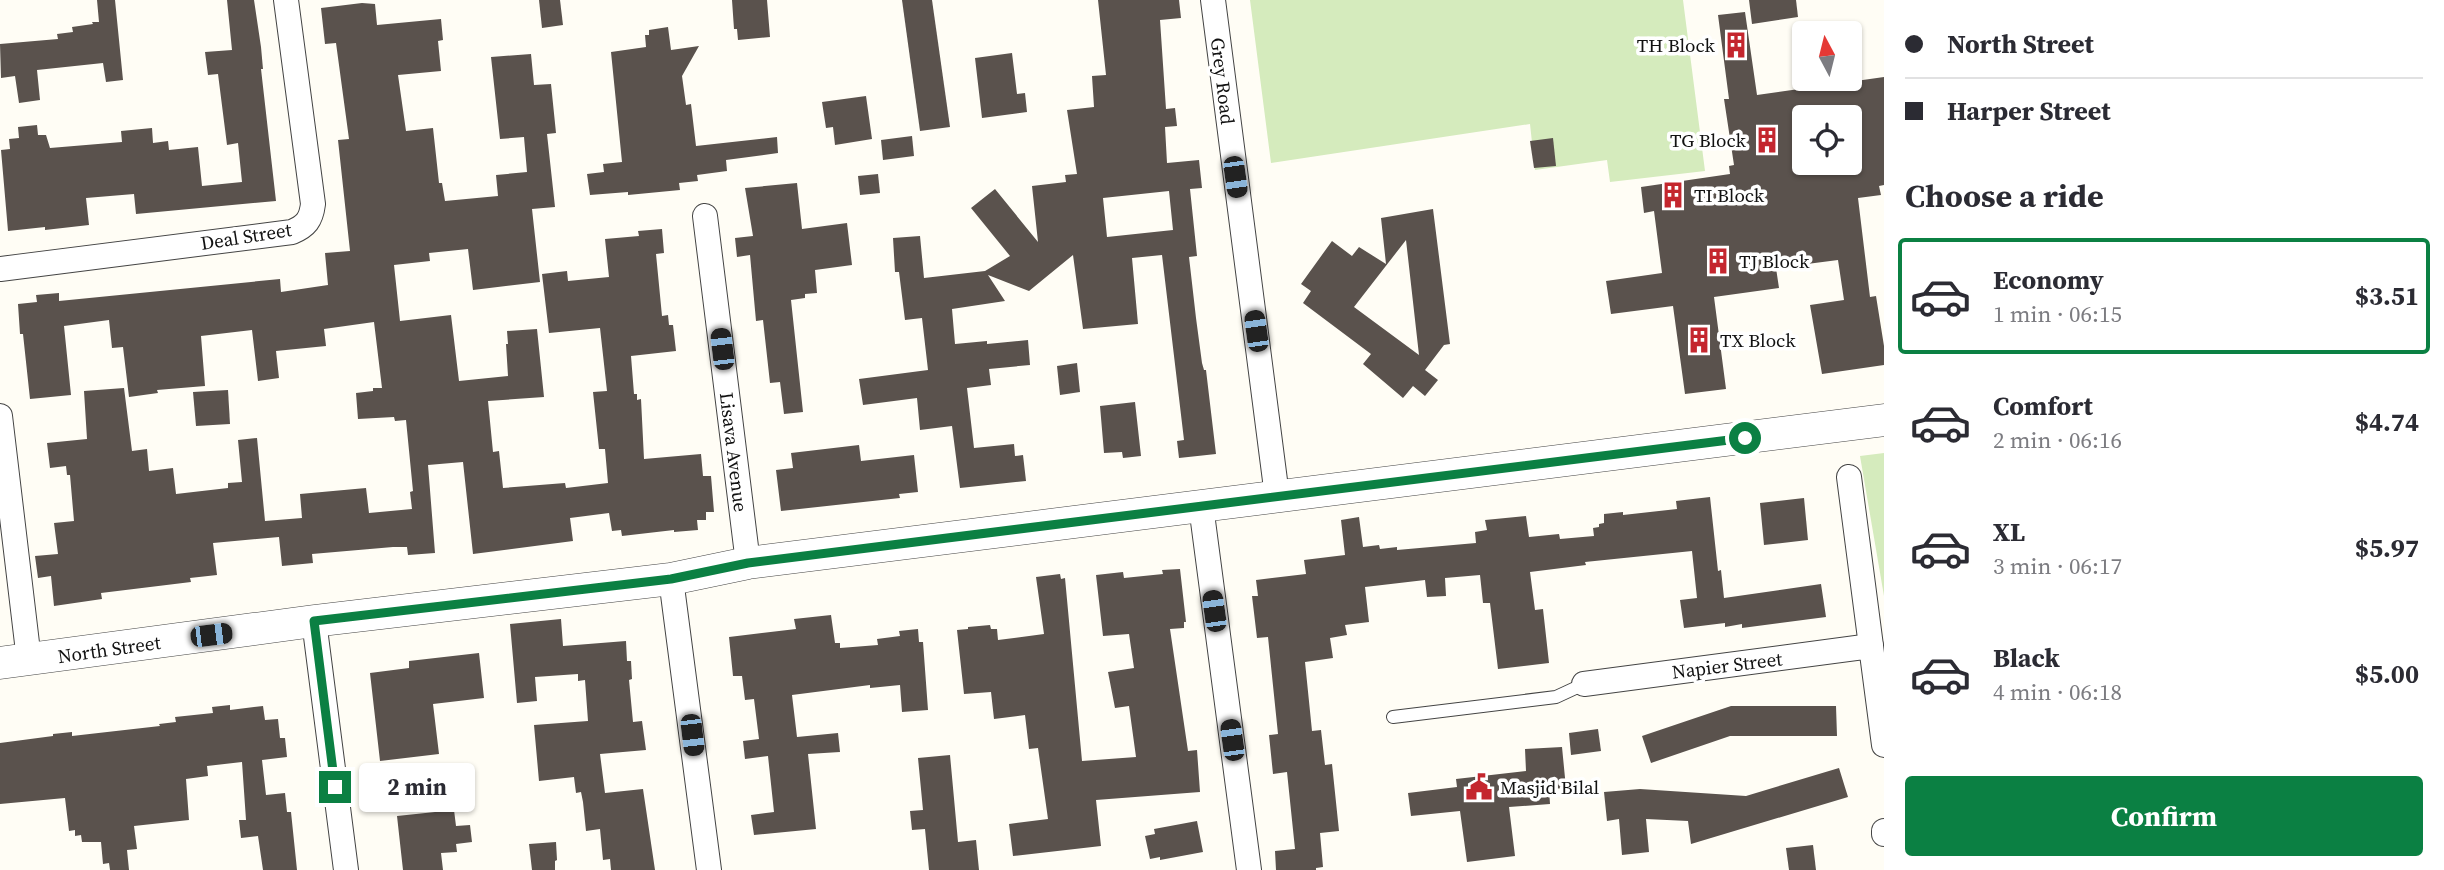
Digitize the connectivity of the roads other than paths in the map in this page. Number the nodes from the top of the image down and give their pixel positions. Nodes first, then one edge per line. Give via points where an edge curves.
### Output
1 (286, 0) edge
2 (1213, 0) edge
3 (705, 216) dead end
4 (0, 269) edge
5 (0, 416) edge
6 (1884, 421) edge
7 (1849, 477) dead end
8 (1277, 496) junction
9 (1200, 506) junction
10 (748, 563) junction
11 (671, 579) junction
12 (314, 621) junction
13 (1871, 646) junction
14 (15, 661) edge
15 (1584, 684) joint
16 (1393, 717) dead end
17 (1884, 745) edge
18 (346, 870) edge
19 (709, 870) edge
20 (1249, 870) edge

1 - 4 street, Deal Street via 313,204 304,227
2 - 8 street, Grey Road
3 - 10 street, Lisava Avenue
5 - 14 street
6 - 8 street, North Street
7 - 13 street
8 - 9 street, North Street
9 - 10 street, North Street
9 - 20 street
10 - 11 street, North Street
11 - 12 street, North Street
11 - 19 street
12 - 14 street, North Street
12 - 18 street
13 - 15 street, Napier Street
13 - 17 street
15 - 16 lane via 1556,697

